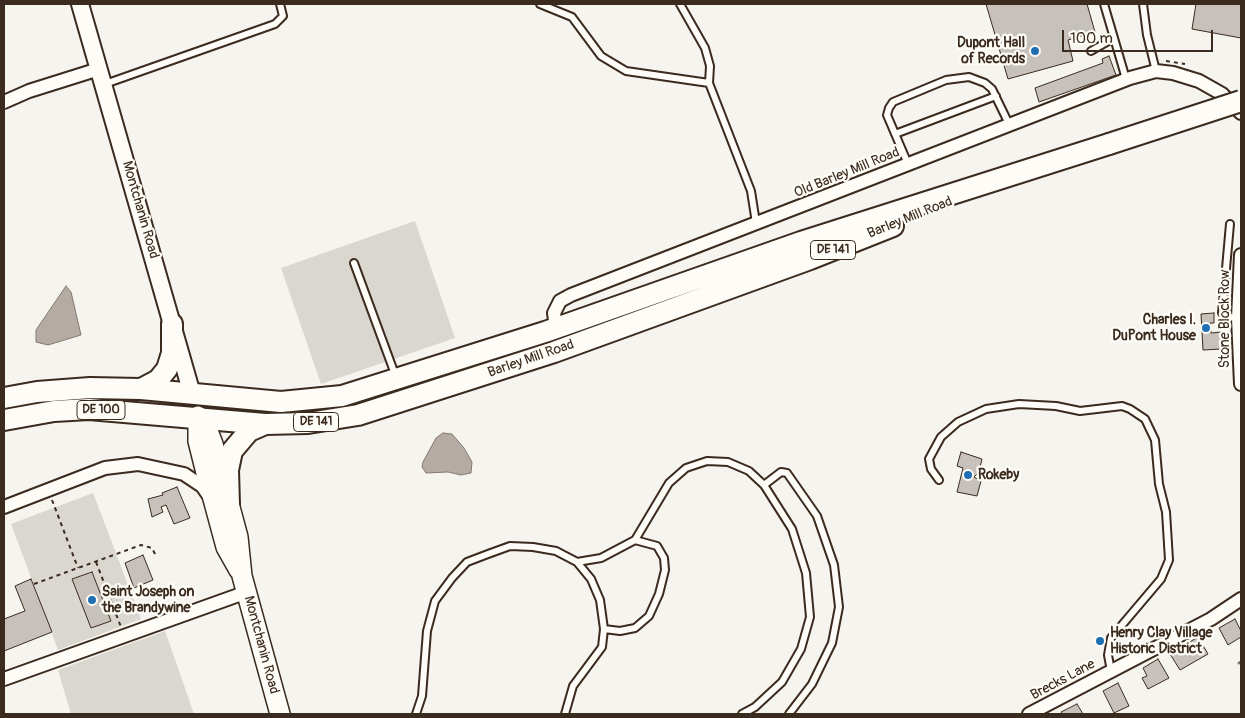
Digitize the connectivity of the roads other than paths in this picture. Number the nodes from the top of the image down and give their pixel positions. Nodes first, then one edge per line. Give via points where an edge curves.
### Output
1 (80, 4) edge
2 (280, 4) edge
3 (540, 4) edge
4 (680, 4) edge
5 (1104, 4) edge
6 (1143, 4) edge
7 (1114, 38) junction
8 (1091, 51) dead end
9 (1156, 71) junction
10 (101, 77) junction
11 (1126, 79) junction
12 (709, 83) junction
13 (996, 96) junction
14 (1241, 101) edge
15 (4, 102) edge
16 (1241, 113) edge
17 (1008, 124) junction
18 (895, 134) junction
19 (908, 164) junction
20 (1034, 169) junction
21 (1230, 224) dead end
22 (757, 225) junction
23 (1241, 254) edge
24 (354, 263) dead end
25 (1238, 318) junction
26 (172, 324) junction
27 (556, 328) junction
28 (397, 380) junction
29 (1241, 384) edge
30 (141, 389) junction
31 (430, 392) junction
32 (192, 394) junction
33 (4, 398) edge
34 (198, 416) junction
35 (4, 420) edge
36 (265, 424) junction
37 (939, 480) dead end
38 (764, 485) junction
39 (4, 507) edge
40 (224, 511) junction
41 (635, 540) junction
42 (577, 562) junction
43 (244, 584) junction
44 (1241, 599) edge
45 (604, 629) junction
46 (1111, 671) junction
47 (4, 679) edge
48 (280, 714) edge
49 (416, 714) edge
50 (562, 714) edge
51 (742, 714) edge
52 (789, 714) edge
53 (1029, 714) edge

1 - 10 main road, Montchanin Road
2 - 10 lane via 283,16 275,24
3 - 12 lane via 572,18 601,56 626,71
4 - 12 lane via 705,48 710,66
5 - 7 lane
6 - 9 lane
7 - 8 lane
7 - 11 lane
9 - 11 street, Old Barley Mill Road
9 - 16 street, Old Barley Mill Road via 1172,72 1199,81 1222,94
10 - 15 street via 29,91
10 - 26 main road, Montchanin Road
11 - 17 street, Old Barley Mill Road
12 - 22 lane via 751,191
13 - 17 lane
13 - 18 lane
13 - 18 lane via 986,83 969,77 946,80 894,102 887,115
14 - 20 highway, Barley Mill Road / DE 141, bridge
17 - 19 street, Old Barley Mill Road
18 - 19 lane
19 - 22 street, Old Barley Mill Road
20 - 27 highway, Barley Mill Road / DE 141 via 801,242
20 - 31 highway, Barley Mill Road / DE 141 via 810,260 554,352
21 - 25 lane via 1222,313
22 - 27 street, Old Barley Mill Road via 560,301 554,313
23 - 25 street, Stone Block Row
24 - 28 lane
25 - 29 street, Stone Block Row
26 - 30 highway via 172,353 167,369 158,380
26 - 32 main road, Montchanin Road
27 - 28 highway, Barley Mill Road / DE 141
27 - 31 highway via 551,340 543,347 461,375
28 - 32 highway, Barley Mill Road / DE 141 via 342,396 296,402
30 - 32 highway, Barley Mill Road / DE 141
30 - 33 highway, Barley Mill Road / DE 100 via 72,388
31 - 36 highway, Barley Mill Road / DE 141 via 341,419
32 - 34 main road, Montchanin Road
34 - 35 highway, Barley Mill Road / DE 100 via 89,409 54,411
34 - 36 highway, Barley Mill Road / DE 141
34 - 40 main road, Montchanin Road via 212,441
36 - 40 highway via 249,431 232,451
37 - 46 lane via 929,459 941,436 958,422 986,409 1019,404 1080,411 1122,406 1145,419 1155,440 1159,484 1166,512 1169,560 1161,579 1111,638 1108,655
38 - 41 lane via 749,471 728,462 707,462 686,468 669,483
38 - 51 lane via 792,529 806,573 810,617 801,650 782,682 755,707
38 - 52 lane via 781,472 787,473 817,516 834,565 838,607 832,643 812,684
39 - 40 street via 105,468 138,464 184,474 202,486
40 - 43 main road, Montchanin Road via 238,538
41 - 42 lane via 602,558
41 - 45 lane via 657,546 664,558 665,570 659,594 649,616 635,628 620,631
42 - 45 lane via 591,579 600,600
42 - 49 lane via 556,551 510,546 467,562 435,601 427,631 422,696
43 - 47 street via 125,636
43 - 48 main road, Montchanin Road
44 - 46 street, Brecks Lane via 1211,619
45 - 50 lane via 602,647 574,686
46 - 53 street, Brecks Lane

